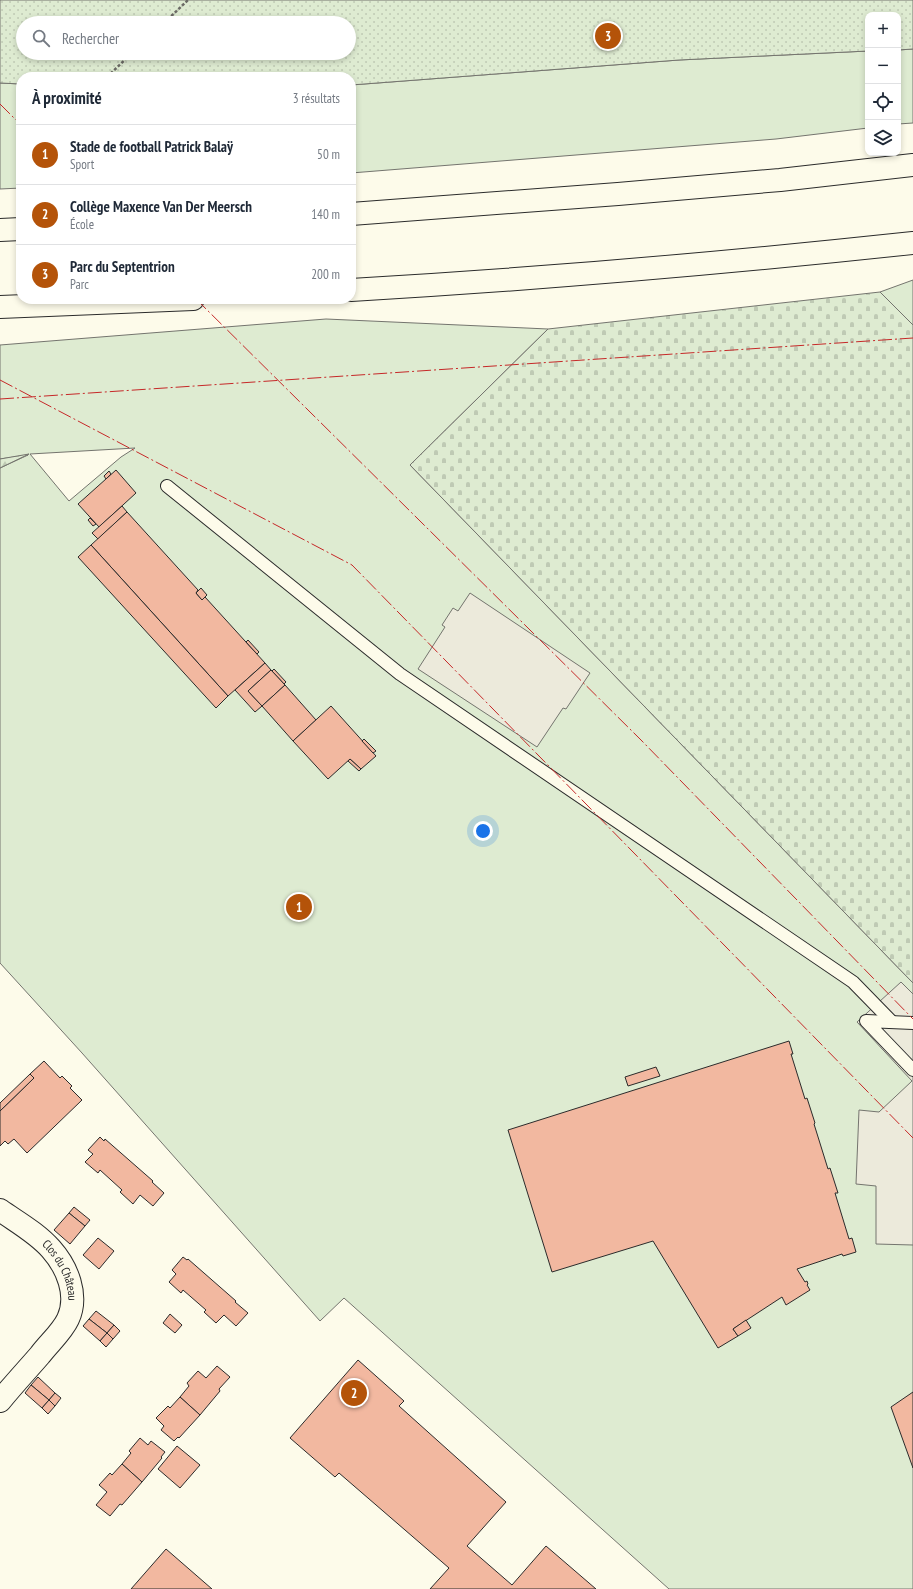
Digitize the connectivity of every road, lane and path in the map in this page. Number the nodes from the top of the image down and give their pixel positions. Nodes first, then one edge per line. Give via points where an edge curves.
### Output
1 (188, 0) edge
2 (171, 16) edge
3 (125, 60) edge
4 (112, 72) edge
5 (913, 166) edge
6 (356, 214) edge
7 (16, 229) edge
8 (0, 230) edge
9 (913, 243) edge
10 (356, 290) edge
11 (72, 304) edge
12 (0, 307) edge
13 (166, 486) dead end
14 (892, 1022) junction
15 (913, 1023) edge
16 (913, 1070) edge
17 (0, 1210) edge
18 (0, 1401) edge

1 - 2 path
3 - 4 path
5 - 6 main road via 618,194
7 - 8 main road
9 - 10 main road via 522,279
11 - 12 main road
13 - 14 lane via 400,674 853,982
14 - 15 lane
14 - 16 lane via 866,1021
17 - 18 main road, Clos du Château via 50,1248 67,1273 72,1299 71,1311 61,1330

